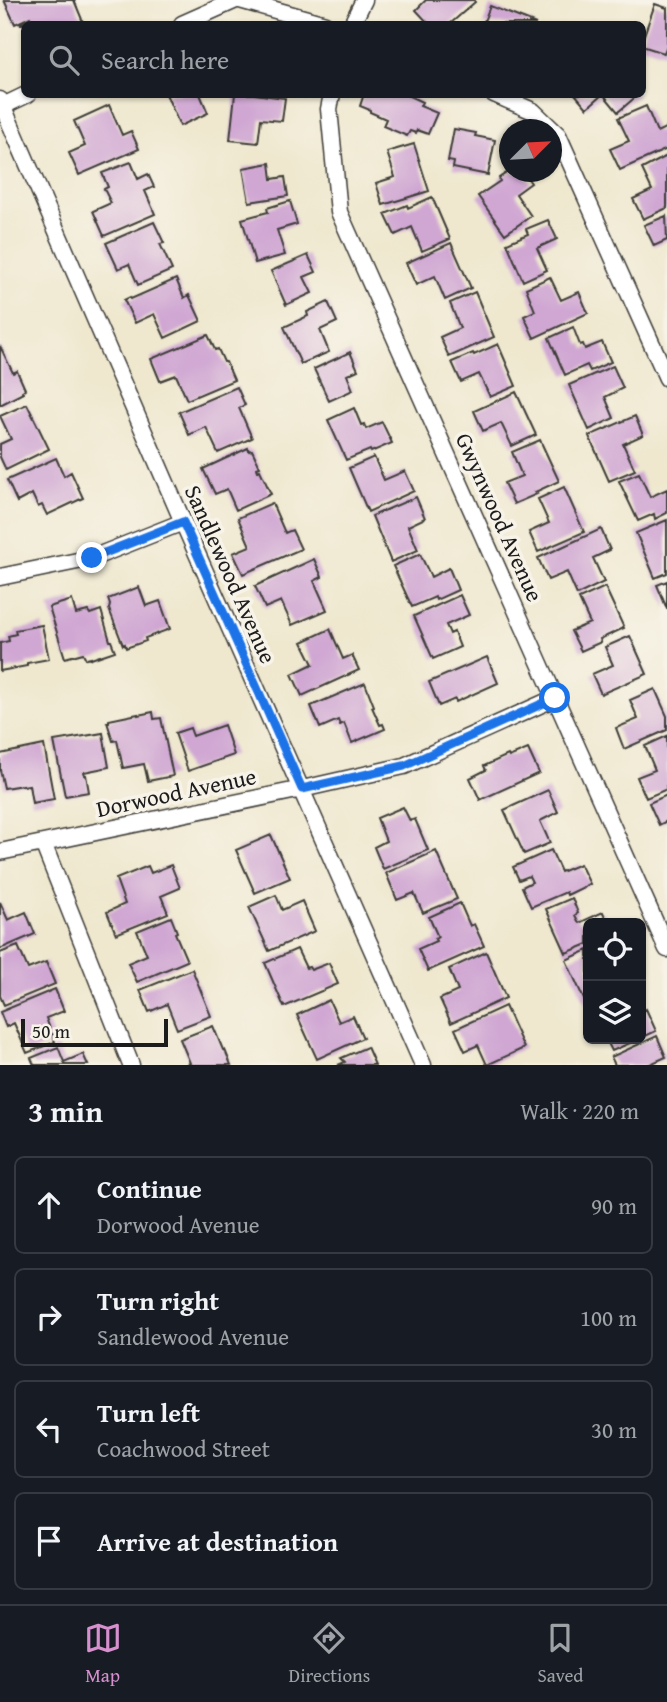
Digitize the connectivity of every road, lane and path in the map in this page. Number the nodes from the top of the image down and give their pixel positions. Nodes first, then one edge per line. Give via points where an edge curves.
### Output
1 (238, 0) edge
2 (364, 0) edge
3 (189, 21) edge
4 (314, 21) edge
5 (354, 21) edge
6 (21, 96) edge
7 (331, 98) edge
8 (503, 98) edge
9 (1, 103) edge
10 (663, 360) edge
11 (667, 378) edge
12 (183, 522) junction
13 (0, 577) edge
14 (555, 698) junction
15 (302, 789) junction
16 (43, 843) junction
17 (0, 852) edge
18 (667, 949) edge
19 (131, 1065) edge
20 (423, 1065) edge

1 - 3 street
1 - 4 street
2 - 5 street
6 - 9 street
7 - 14 street, Gwynwood Avenue via 339,212
8 - 10 street via 533,111 558,135
9 - 12 street, Sandlewood Avenue
10 - 11 street
12 - 13 street via 92,558
12 - 15 street, Sandlewood Avenue
14 - 15 street, Dorwood Avenue via 404,766
14 - 18 street, Gwynwood Avenue
15 - 16 street, Dorwood Avenue
15 - 20 street, Sandlewood Avenue
16 - 17 street, Dorwood Avenue
16 - 19 street

